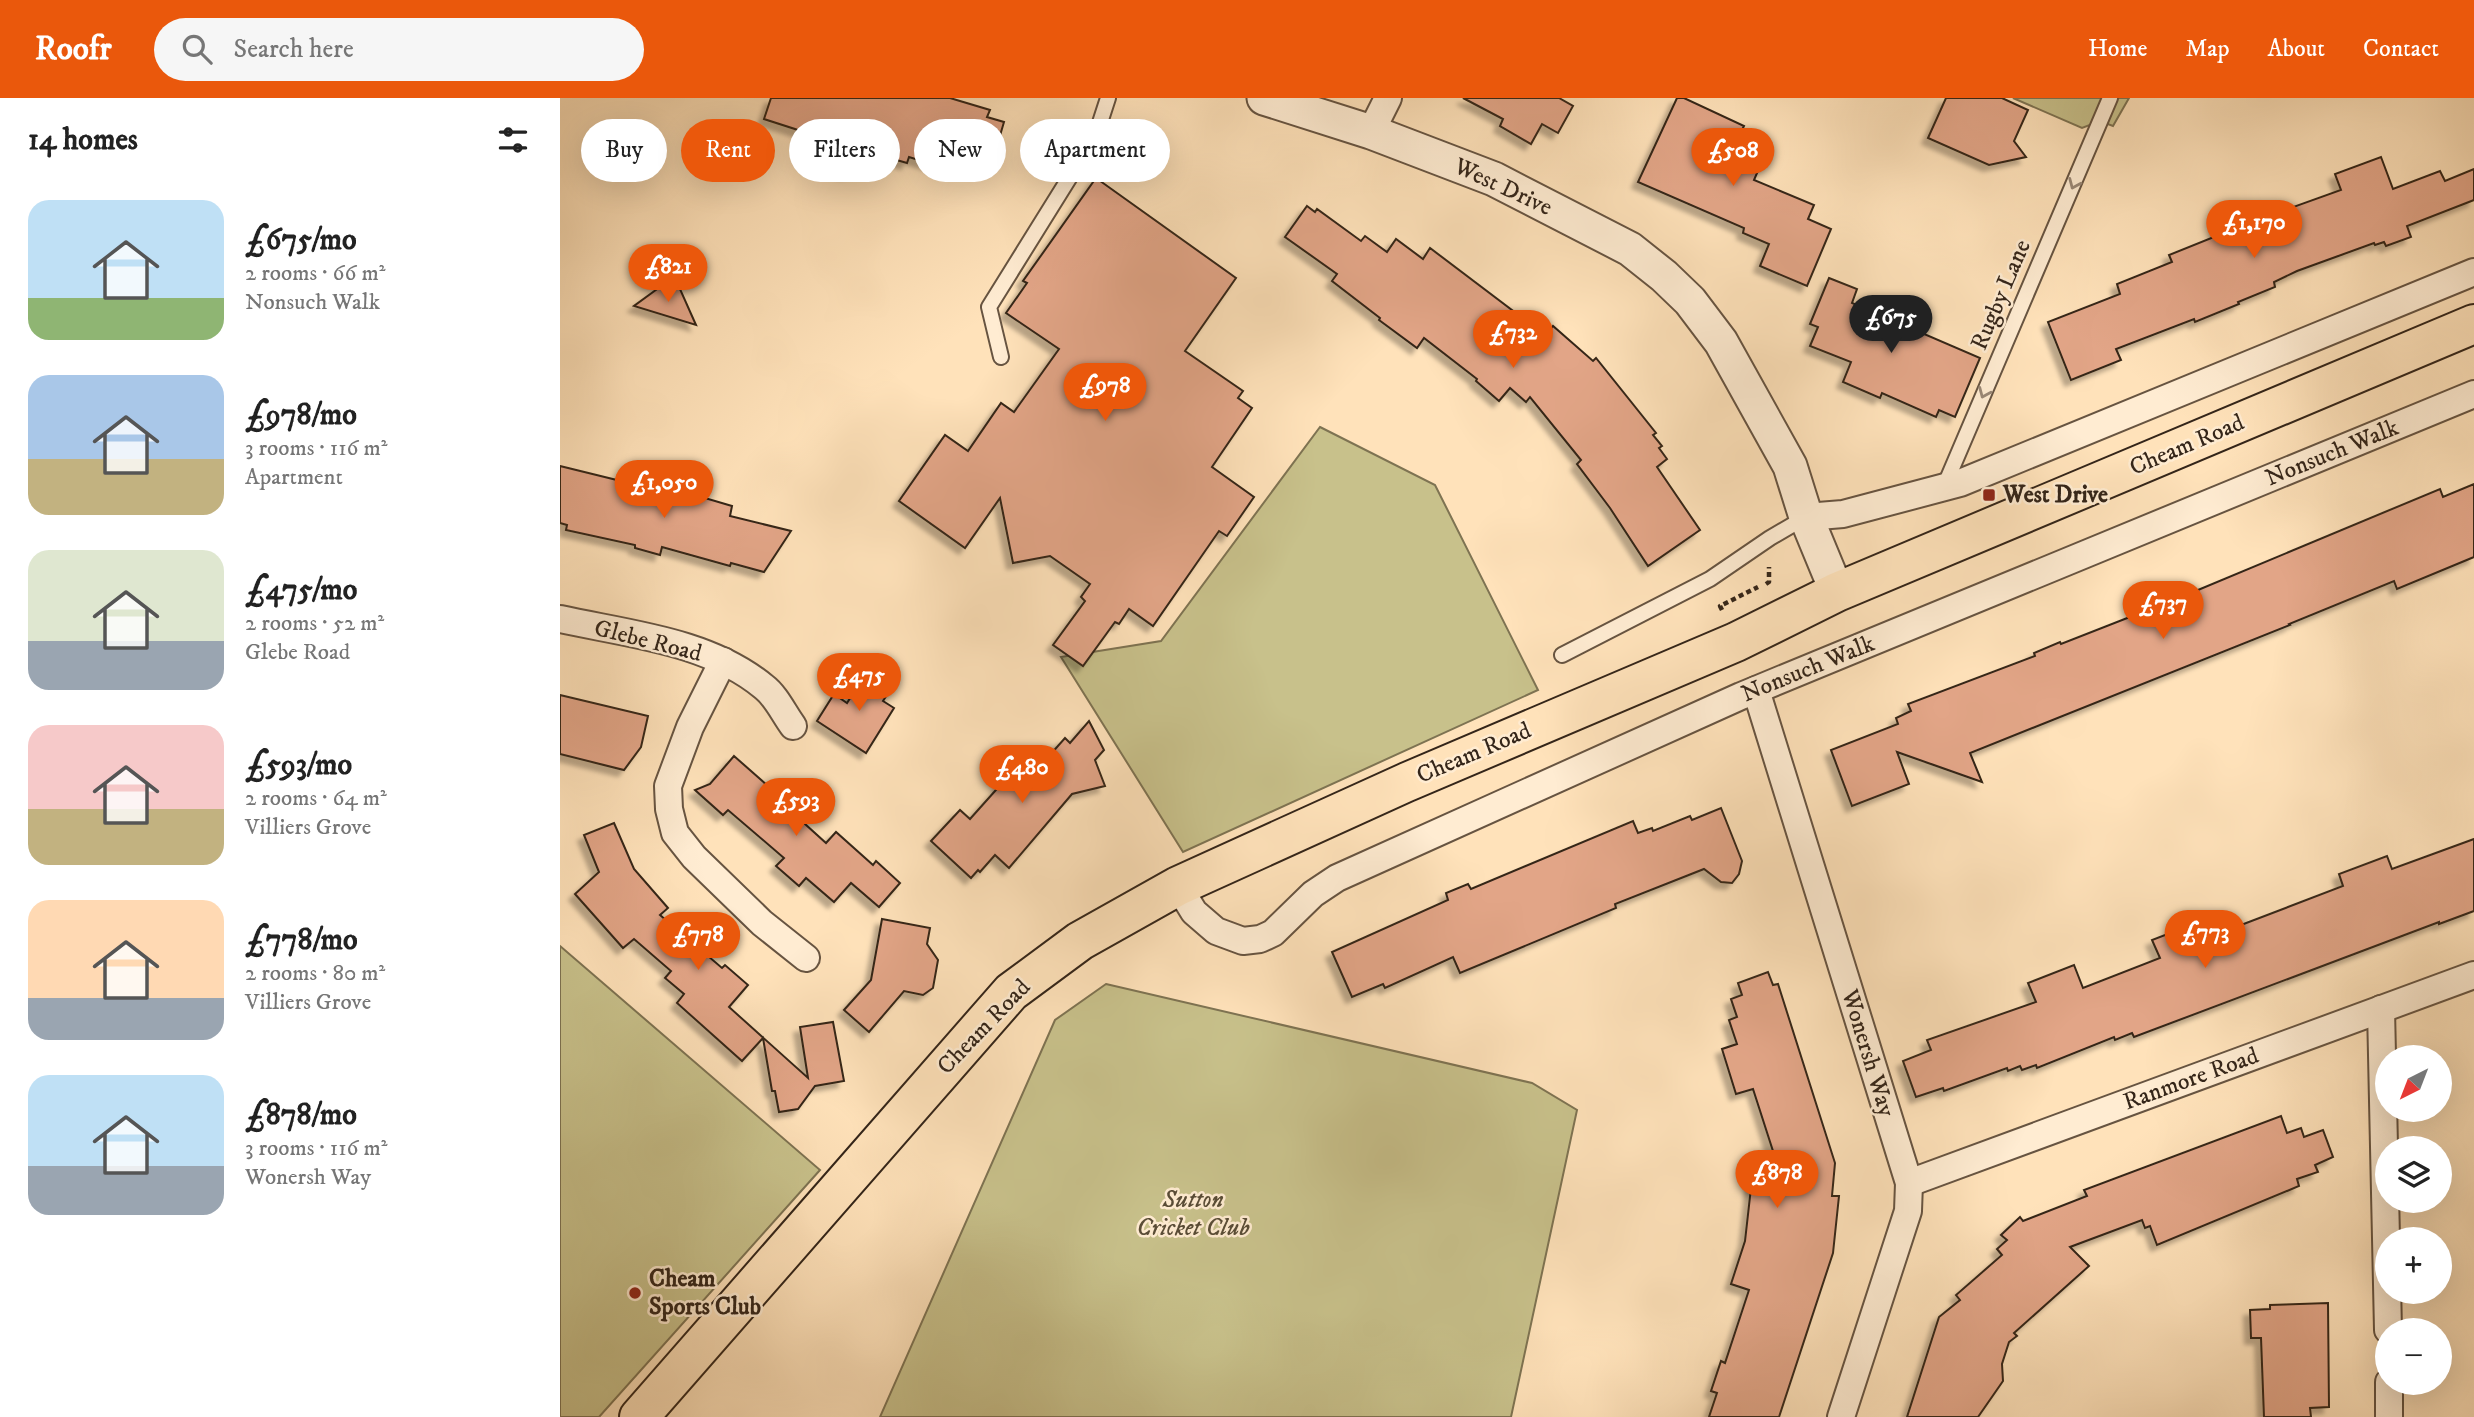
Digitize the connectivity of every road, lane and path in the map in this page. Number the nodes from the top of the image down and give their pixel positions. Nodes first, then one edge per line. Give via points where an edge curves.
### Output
1 (1108, 98) edge
2 (1264, 98) edge
3 (1388, 98) edge
4 (2110, 98) edge
5 (1371, 132) junction
6 (2474, 272) edge
7 (2474, 324) edge
8 (1001, 357) dead end
9 (2474, 394) edge
10 (1944, 488) junction
11 (1807, 517) junction
12 (1837, 592) junction
13 (560, 620) edge
14 (1562, 655) dead end
15 (723, 661) junction
16 (1756, 690) junction
17 (793, 726) dead end
18 (1178, 886) junction
19 (806, 958) dead end
20 (2474, 975) edge
21 (2381, 1009) junction
22 (1909, 1184) junction
23 (2388, 1318) edge
24 (2389, 1395) edge
25 (639, 1417) edge
26 (1841, 1417) edge
27 (2389, 1417) edge

1 - 8 lane via 1096,135 989,307
2 - 5 street, West Drive
3 - 5 street
4 -> 10 lane, Rugby Lane
5 - 11 street, West Drive via 1494,179 1630,249 1664,276 1721,342 1790,466
6 - 10 street via 2000,469
7 - 12 highway, Cheam Road
9 - 16 street, Nonsuch Walk
10 - 11 street via 1843,514
11 - 12 street, West Drive
11 - 14 lane via 1710,579
12 - 18 highway, Cheam Road via 1736,642 1407,782
13 - 15 street, Glebe Road via 677,645
15 - 17 street, Glebe Road via 766,688
15 - 19 street via 690,727 668,786 675,833 752,914
16 - 18 street, Nonsuch Walk via 1337,878 1260,939 1243,941 1216,931 1194,912
16 - 22 street, Wonersh Way
18 - 25 highway, Cheam Road via 1080,941 1011,992
20 - 21 street, Ranmore Road
21 - 22 street, Ranmore Road
21 - 23 street
22 - 26 street, Wonersh Way via 1908,1211
24 - 27 street

